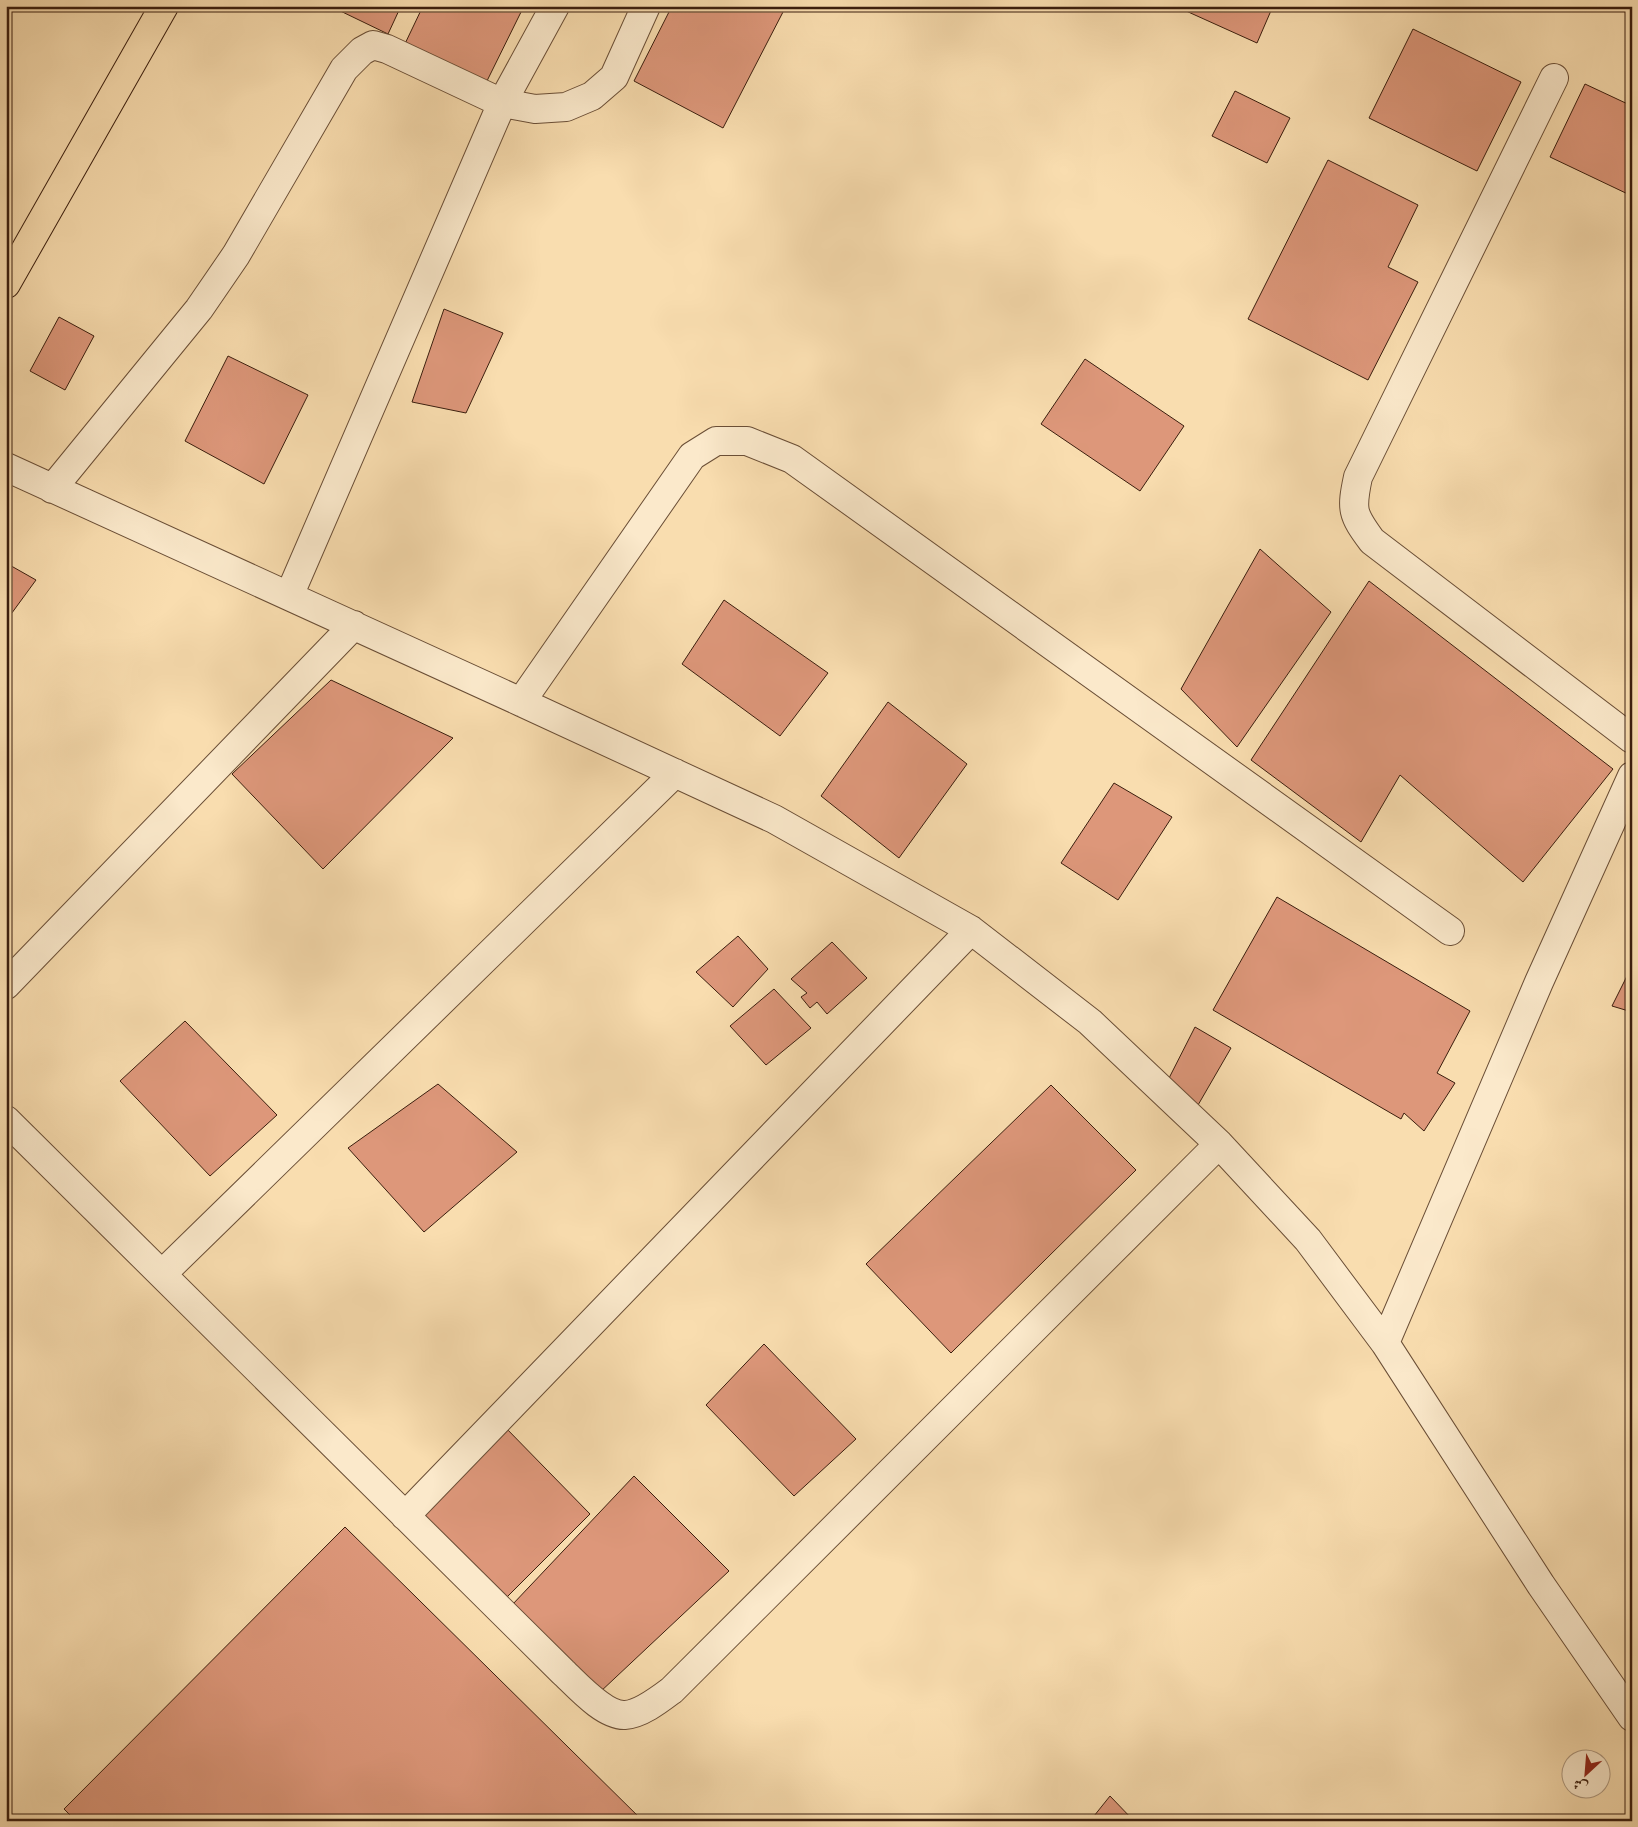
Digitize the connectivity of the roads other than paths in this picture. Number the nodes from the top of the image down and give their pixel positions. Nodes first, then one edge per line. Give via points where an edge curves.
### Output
1 (164, 6) edge
2 (555, 6) edge
3 (646, 6) edge
4 (1554, 78) dead end
5 (502, 103) junction
6 (6, 284) edge
7 (6, 467) edge
8 (52, 489) junction
9 (289, 596) junction
10 (354, 625) junction
11 (521, 702) junction
12 (1632, 740) edge
13 (675, 773) junction
14 (1632, 776) edge
15 (971, 930) junction
16 (1450, 931) dead end
17 (6, 985) edge
18 (6, 1120) edge
19 (1219, 1144) junction
20 (162, 1274) junction
21 (1385, 1343) junction
22 (405, 1516) junction
23 (1632, 1717) edge

1 - 6 main road
2 - 5 street
3 - 5 street via 614,77 592,96 566,107 534,109
4 - 12 street via 1358,477 1353,501 1357,522 1372,541
5 - 8 street via 387,48 373,45 362,51 344,69 236,255 199,309
5 - 9 street
7 - 8 street
8 - 9 street
9 - 10 street
10 - 11 street
10 - 17 street
11 - 13 street
11 - 16 street via 692,456 716,441 747,441 792,459
13 - 15 street via 774,820
13 - 20 street
14 - 21 street via 1538,982
15 - 19 street via 1090,1022
15 - 22 street
18 - 20 street
19 - 21 street via 1308,1240
19 - 22 street via 672,1690 645,1709 624,1715 601,1707
20 - 22 street
21 - 23 street via 1541,1585

